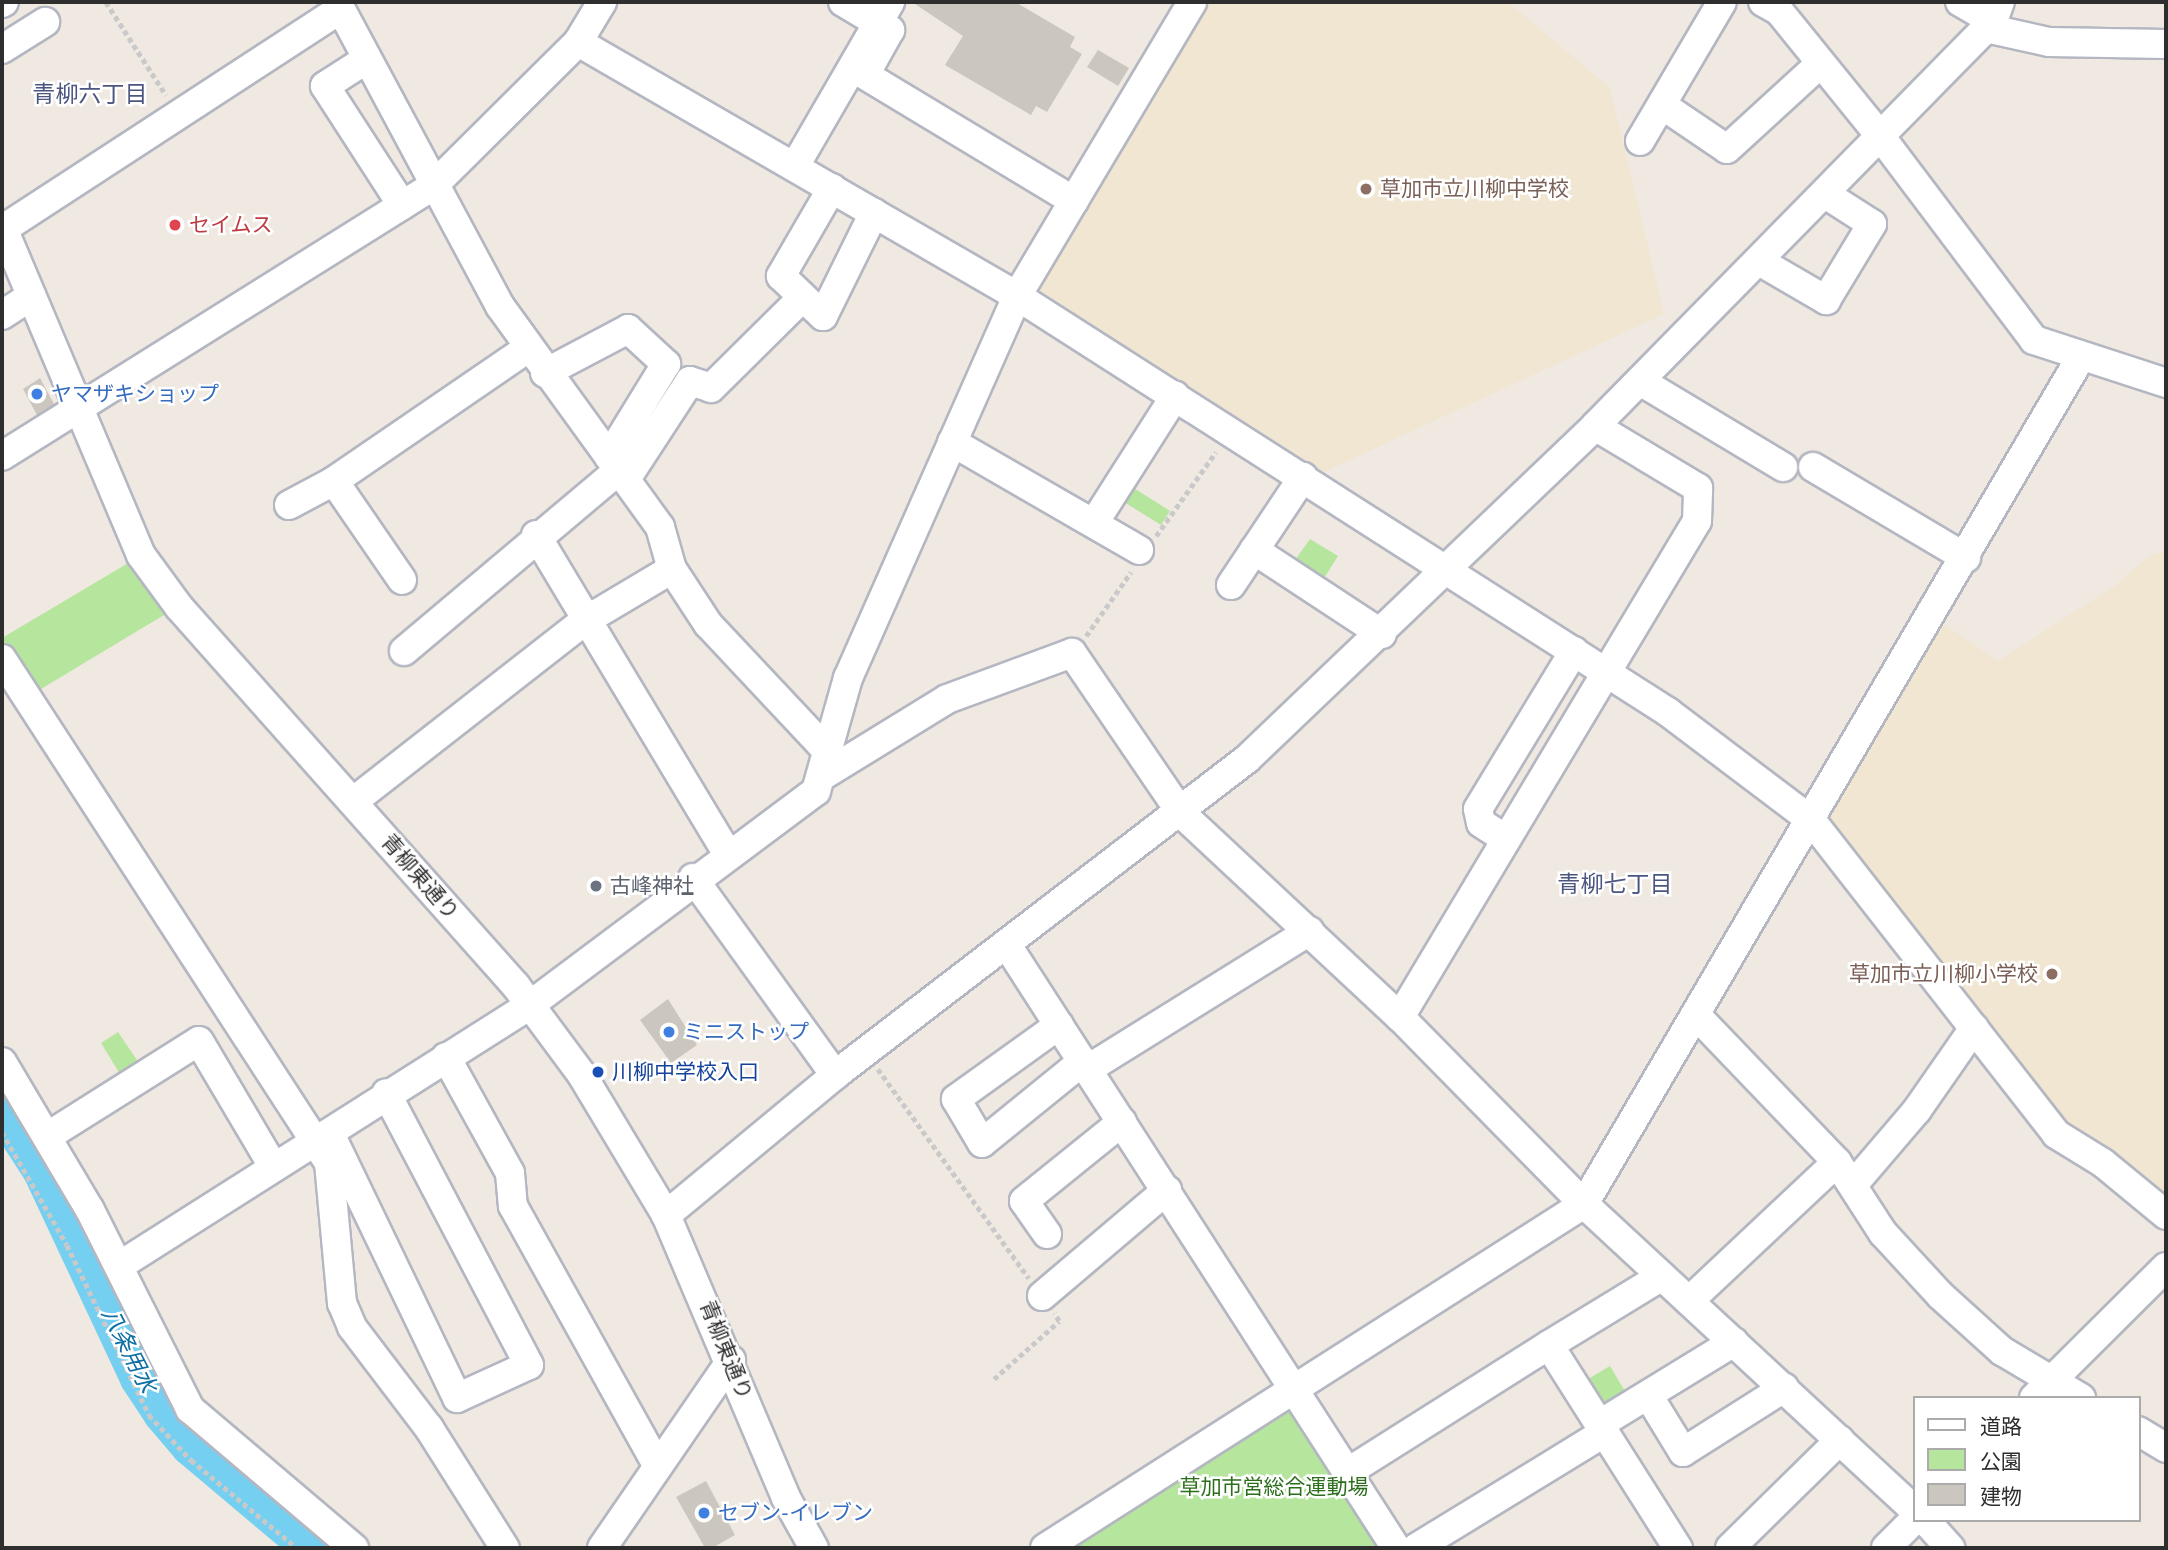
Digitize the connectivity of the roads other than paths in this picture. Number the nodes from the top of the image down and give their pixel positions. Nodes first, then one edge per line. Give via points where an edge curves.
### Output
1 (601, 2) edge
2 (843, 2) edge
3 (1192, 2) edge
4 (1723, 2) edge
5 (1763, 2) edge
6 (1960, 2) edge
7 (339, 5) edge
8 (884, 12) edge
9 (1993, 17) edge
10 (45, 23) dead end
11 (578, 42) junction
12 (2166, 44) edge
13 (2, 49) edge
14 (367, 59) junction
15 (1821, 63) junction
16 (1662, 105) junction
17 (1881, 137) junction
18 (1640, 141) dead end
19 (794, 166) junction
20 (433, 186) junction
21 (832, 188) junction
22 (1825, 194) junction
23 (1074, 201) junction
24 (402, 205) junction
25 (874, 213) junction
26 (2, 228) edge
27 (1759, 261) junction
28 (31, 296) junction
29 (1017, 296) junction
30 (803, 297) junction
31 (2, 315) edge
32 (527, 348) junction
33 (2081, 356) junction
34 (545, 373) junction
35 (1640, 381) junction
36 (2166, 383) edge
37 (1175, 396) junction
38 (78, 408) junction
39 (1595, 426) junction
40 (952, 442) junction
41 (5, 445) edge
42 (1783, 467) dead end
43 (1813, 467) dead end
44 (618, 469) junction
45 (1303, 477) junction
46 (334, 481) junction
47 (289, 505) dead end
48 (1094, 523) junction
49 (537, 536) junction
50 (1139, 550) dead end
51 (1254, 550) junction
52 (1966, 558) junction
53 (672, 569) junction
54 (1447, 571) junction
55 (402, 580) dead end
56 (1231, 585) dead end
57 (587, 619) junction
58 (1382, 634) junction
59 (404, 651) dead end
60 (1574, 651) junction
61 (2, 659) edge
62 (1603, 670) junction
63 (825, 764) junction
64 (354, 801) junction
65 (1181, 813) junction
66 (1811, 820) junction
67 (1504, 838) junction
68 (727, 853) junction
69 (693, 878) junction
70 (1310, 931) junction
71 (1007, 945) junction
72 (530, 1005) junction
73 (1697, 1016) junction
74 (1400, 1017) junction
75 (1059, 1025) junction
76 (1974, 1028) junction
77 (446, 1057) junction
78 (2, 1062) edge
79 (1086, 1065) junction
80 (835, 1074) junction
81 (386, 1093) junction
82 (1122, 1122) junction
83 (321, 1135) junction
84 (48, 1136) junction
85 (1838, 1162) junction
86 (273, 1166) junction
87 (1853, 1185) junction
88 (1167, 1190) junction
89 (1584, 1204) junction
90 (666, 1215) junction
91 (2166, 1216) edge
92 (1047, 1234) dead end
93 (119, 1266) junction
94 (2166, 1267) edge
95 (1662, 1276) junction
96 (1042, 1296) road end
97 (1689, 1301) junction
98 (1734, 1342) junction
99 (1549, 1345) junction
100 (731, 1360) junction
101 (1784, 1388) junction
102 (2043, 1389) edge
103 (1296, 1390) junction
104 (1648, 1395) junction
105 (2073, 1396) edge
106 (1602, 1428) junction
107 (2140, 1432) edge
108 (1840, 1440) junction
109 (2166, 1448) edge
110 (657, 1465) junction
111 (1348, 1472) junction
112 (1912, 1508) edge
113 (1912, 1522) edge
114 (1927, 1522) edge
115 (354, 1548) edge
116 (505, 1548) edge
117 (602, 1548) edge
118 (814, 1548) edge
119 (1045, 1548) edge
120 (1396, 1548) edge
121 (1416, 1548) edge
122 (1678, 1548) edge
123 (1730, 1548) edge
124 (1886, 1548) edge
125 (1950, 1548) edge

1 - 11 street
2 - 8 street
3 - 23 street
4 - 16 street
5 - 15 street via 1779,11
6 - 9 street
7 - 14 street
7 - 26 street
8 - 19 street
8 - 23 street via 890,30 865,75
9 - 12 street via 2049,42
9 - 17 street
10 - 13 street
11 - 19 street
11 - 20 street
14 - 20 street
14 - 24 street via 325,86
15 - 16 street via 1727,149
15 - 17 street
16 - 18 street
17 - 22 street
17 - 33 street via 2034,340
19 - 21 street
20 - 24 street
20 - 32 street
21 - 25 street
21 - 30 street via 781,276
22 - 27 street
22 - 27 street via 1872,223 1826,300
23 - 29 street
24 - 38 street
25 - 29 street
25 - 30 street via 823,316
26 - 28 street, 青柳東通り
27 - 35 street
28 - 31 street
28 - 38 street, 青柳東通り
29 - 37 street
29 - 40 street
30 - 44 street via 711,388 690,381
32 - 34 street
32 - 46 street
33 - 36 street
33 - 52 street
34 - 44 street
34 - 44 street via 628,329 666,364
35 - 39 street
35 - 42 street
37 - 45 street
37 - 48 street
38 - 41 street
38 - 64 street, 青柳東通り via 127,527 157,580
39 - 54 street
39 - 62 street via 1698,488 1697,521
40 - 48 street
40 - 63 street via 848,678
43 - 52 street
44 - 49 street
44 - 53 street via 660,527
45 - 51 street
45 - 54 street
46 - 47 street
46 - 55 street
48 - 50 street
49 - 57 street
49 - 59 street
51 - 56 street
51 - 58 street
52 - 66 street
53 - 57 street
53 - 63 street via 708,624
54 - 58 street
54 - 60 street
57 - 64 street
57 - 68 street
58 - 65 street
60 - 62 street
60 - 67 street via 1478,809 1481,823
61 - 83 street
62 - 66 street
62 - 67 street
63 - 65 street via 947,699 1072,653
63 - 68 street via 806,802
64 - 72 street, 青柳東通り
65 - 70 street
65 - 71 street
66 - 73 street
66 - 76 street
67 - 74 street
68 - 69 street
69 - 72 street
69 - 80 street
70 - 74 street
70 - 79 street
71 - 75 street
71 - 80 street
72 - 77 street
72 - 90 street, 青柳東通り via 609,1115
73 - 85 street
73 - 89 street
74 - 89 street
75 - 79 street
75 - 79 street via 956,1099 982,1143
76 - 87 street via 1917,1110
76 - 91 street via 2056,1134 2104,1163
77 - 81 street
77 - 110 street via 510,1173 513,1206
78 - 84 street
79 - 82 street
80 - 90 street
81 - 83 street
81 - 83 street via 528,1364 457,1398
82 - 88 street
82 - 92 street via 1024,1201
83 - 86 street
83 - 116 street via 329,1163 342,1303 352,1327 429,1428
84 - 86 street via 199,1041
84 - 93 street
85 - 87 street
85 - 97 street
86 - 93 street
87 - 102 street via 1883,1233 1940,1294
88 - 96 street
88 - 103 street
89 - 95 street
89 - 103 street
90 - 100 street, 青柳東通り
93 - 115 street via 146,1332 190,1409
94 - 102 street
95 - 97 street
95 - 99 street
97 - 98 street
98 - 101 street
98 - 104 street
99 - 106 street
99 - 111 street
100 - 110 street
100 - 118 street, 青柳東通り via 786,1498
101 - 104 street via 1683,1452
101 - 108 street
102 - 105 street
103 - 111 street
103 - 119 street
104 - 106 street
106 - 121 street
106 - 122 street
107 - 109 street
108 - 112 street
108 - 123 street
110 - 117 street
111 - 120 street
113 - 124 street
114 - 125 street

